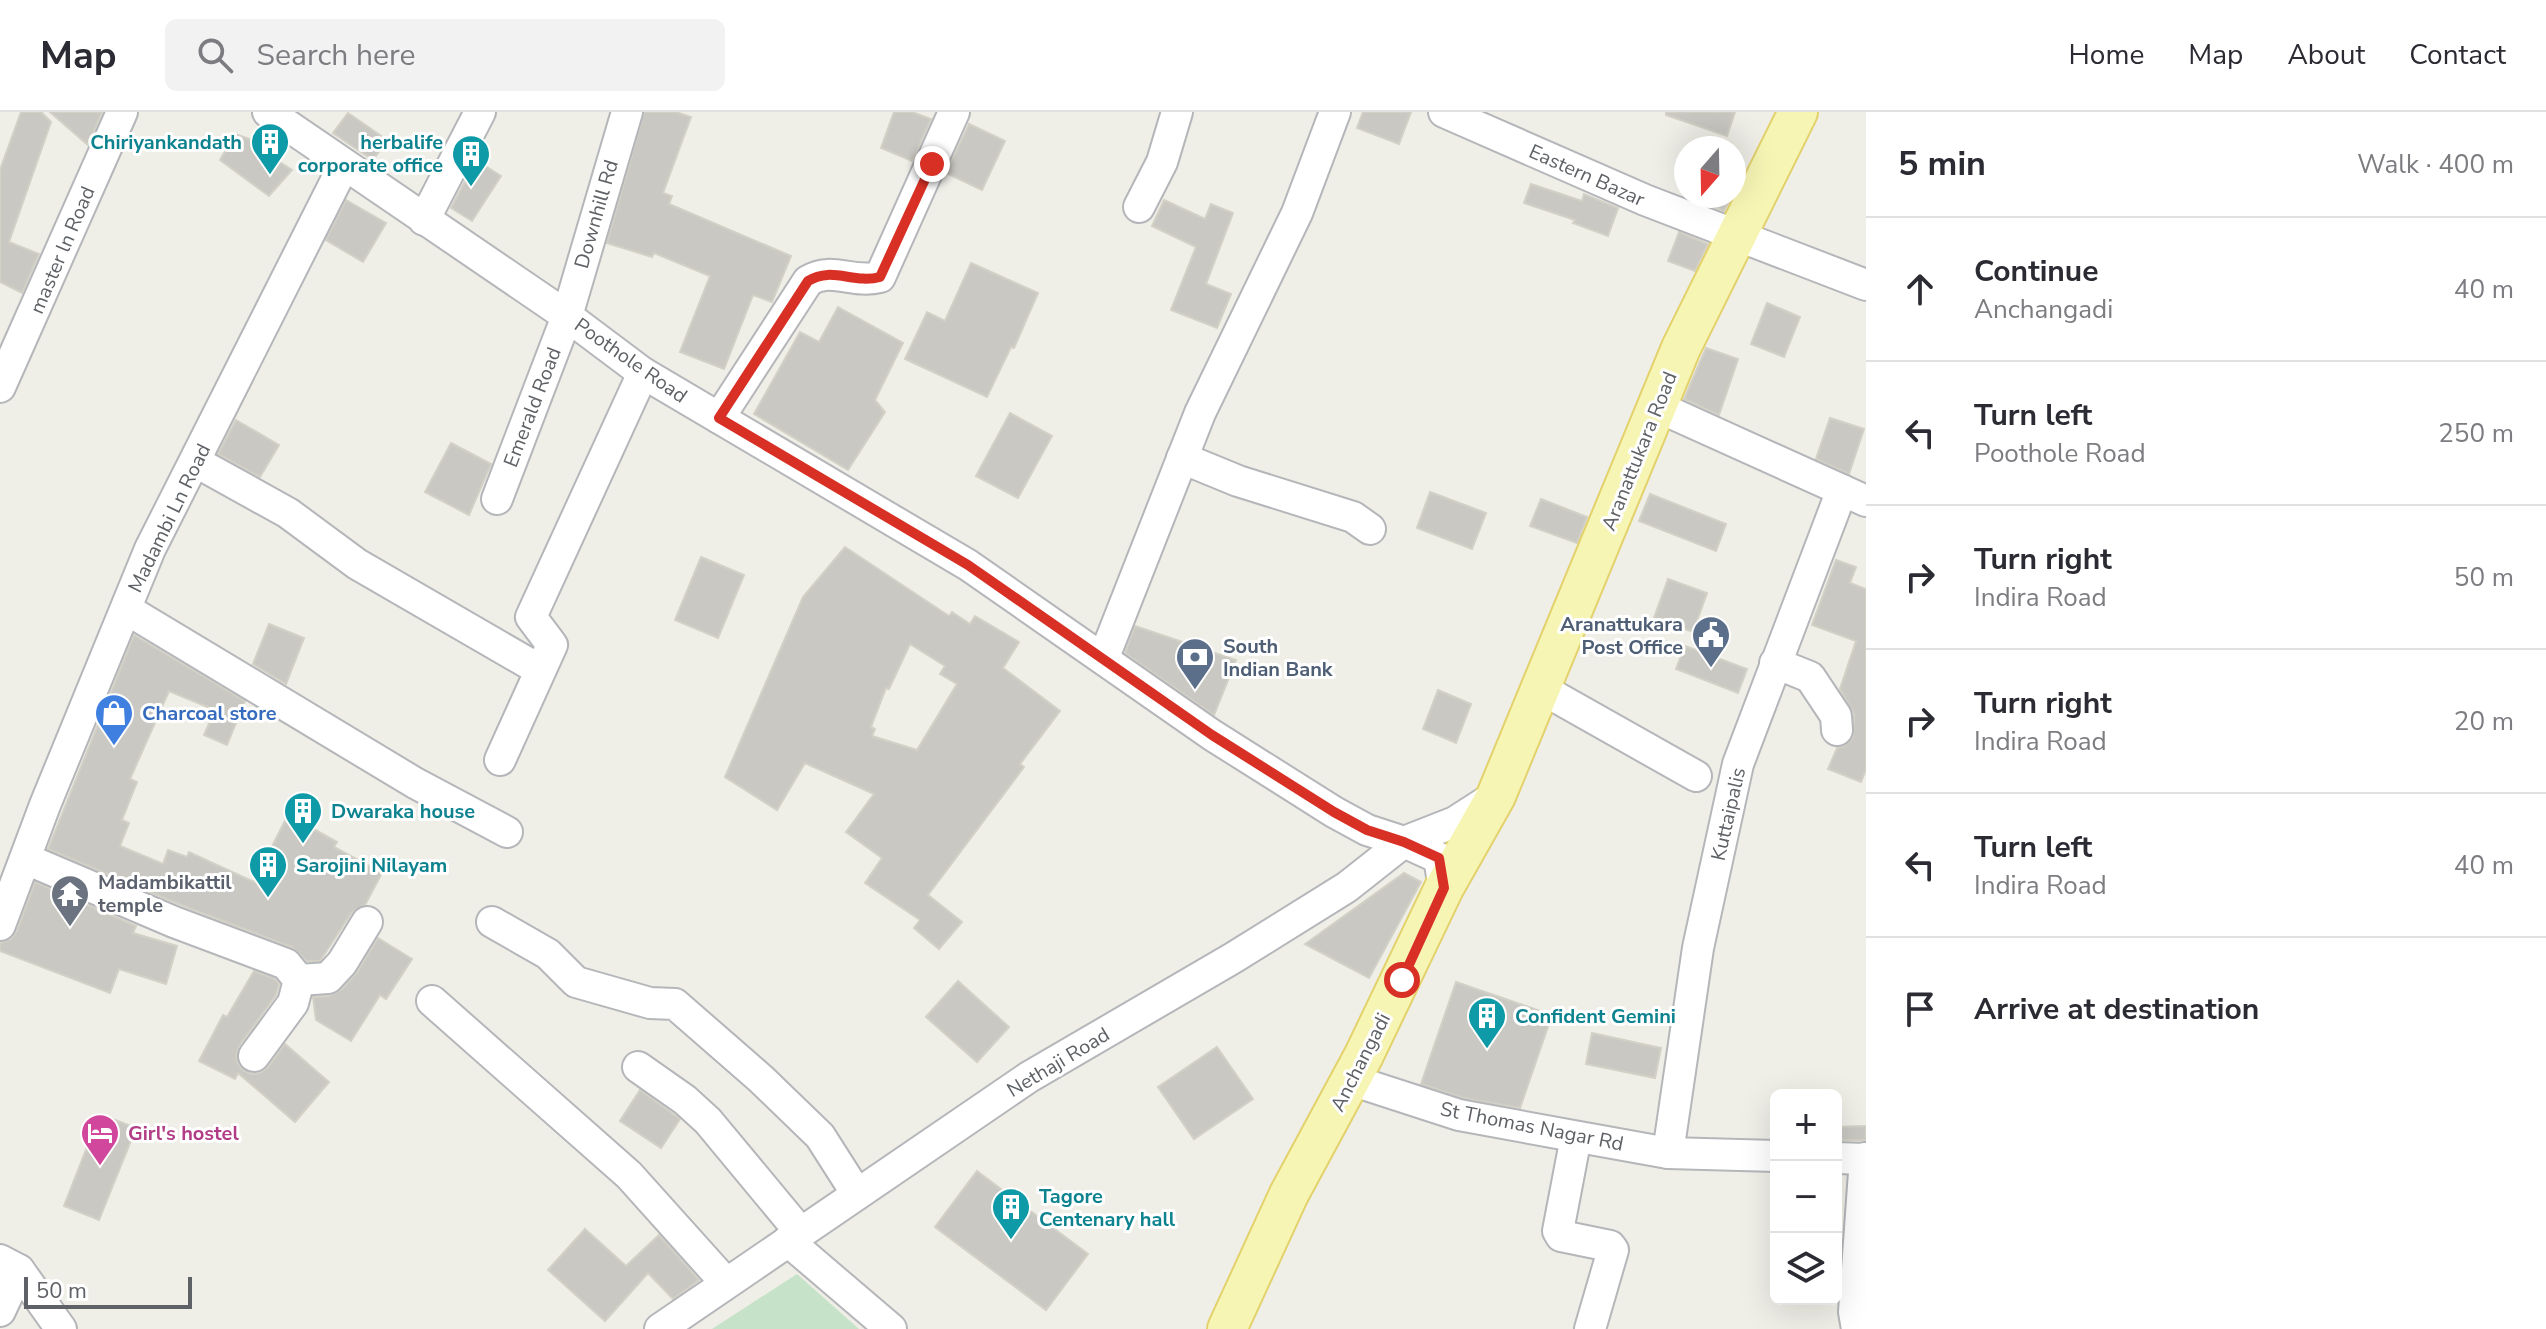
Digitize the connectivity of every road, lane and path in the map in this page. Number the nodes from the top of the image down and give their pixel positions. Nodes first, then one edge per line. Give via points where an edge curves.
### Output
1 (122, 112) edge
2 (268, 112) edge
3 (480, 112) edge
4 (627, 112) edge
5 (954, 112) edge
6 (1177, 112) edge
7 (1335, 112) edge
8 (1444, 112) edge
9 (1798, 112) edge
10 (344, 165) junction
11 (1139, 207) dead end
12 (424, 220) junction
13 (1735, 236) junction
14 (1866, 285) edge
15 (567, 316) junction
16 (643, 373) junction
17 (0, 387) edge
18 (1658, 407) junction
19 (719, 418) junction
20 (1182, 458) junction
21 (196, 462) junction
22 (1854, 495) edge
23 (497, 499) dead end
24 (1370, 529) dead end
25 (126, 609) junction
26 (1104, 657) junction
27 (1775, 663) junction
28 (540, 670) junction
29 (1540, 688) junction
30 (1837, 730) dead end
31 (500, 760) dead end
32 (1696, 776) dead end
33 (1496, 796) junction
34 (507, 832) dead end
35 (1404, 842) junction
36 (26, 859) junction
37 (1444, 888) junction
38 (367, 922) dead end
39 (492, 922) dead end
40 (0, 925) edge
41 (299, 980) junction
42 (432, 1001) dead end
43 (254, 1056) dead end
44 (638, 1067) dead end
45 (1351, 1080) junction
46 (1576, 1137) junction
47 (1668, 1153) junction
48 (1770, 1156) edge
49 (1842, 1158) edge
50 (1866, 1158) edge
51 (857, 1194) junction
52 (795, 1237) junction
53 (9, 1265) edge
54 (726, 1283) junction
55 (0, 1311) edge
56 (61, 1329) edge
57 (660, 1329) edge
58 (891, 1329) edge
59 (1227, 1329) edge
60 (1590, 1329) edge
61 (1857, 1329) edge

1 - 17 street, master ln Road
2 - 10 street, Poothole Road
3 - 12 street
4 - 15 street, Downhill Rd
5 - 19 street via 880,277 856,280 823,274 808,281
6 - 11 street via 1162,162
7 - 20 street via 1297,213
8 - 13 street, Eastern Bazar
9 - 13 main road, Aranattukara Road
10 - 12 street, Poothole Road
10 - 21 street, Madambi Ln Road
12 - 15 street, Poothole Road
13 - 14 street, Eastern Bazar
13 - 18 main road, Aranattukara Road
15 - 16 street, Poothole Road
15 - 23 street, Emerald Road
16 - 19 street, Poothole Road
16 - 28 street via 531,617 552,645
18 - 22 street
18 - 29 main road, Aranattukara Road
19 - 26 street, Poothole Road via 968,565
20 - 24 street via 1353,517
20 - 26 street
21 - 25 street, Madambi Ln Road via 150,549
21 - 28 street
22 - 27 street, Kuttaipalis
25 - 34 street via 415,783
25 - 36 street, Madambi Ln Road
26 - 35 street, Poothole Road via 1212,735 1334,812
27 - 30 street via 1810,677 1836,716
27 - 47 street, Kuttaipalis via 1738,764 1698,948
28 - 31 street
29 - 32 street
29 - 33 main road, Aranattukara Road
33 - 35 street via 1455,822
33 - 37 main road, Anchangadi
35 - 37 street via 1439,858
35 - 51 street, Nethaji Road via 1347,887 1029,1077
36 - 40 street, Madambi Ln Road
36 - 41 street via 286,964
37 - 45 main road, Anchangadi
38 - 41 street via 328,978
39 - 51 street via 548,954 576,982 650,1003 675,1004 820,1136
41 - 43 street via 293,1003
42 - 54 street via 629,1175
44 - 52 street via 708,1121
45 - 46 street, St Thomas Nagar Rd via 1459,1115
45 - 59 main road, Anchangadi via 1289,1194
46 - 47 street, St Thomas Nagar Rd
46 - 60 street via 1558,1231 1613,1250
47 - 48 street, St Thomas Nagar Rd
49 - 50 street
50 - 61 street
51 - 52 street, Nethaji Road
52 - 54 street, Nethaji Road
52 - 58 street
53 - 55 street
53 - 56 street
54 - 57 street, Nethaji Road

